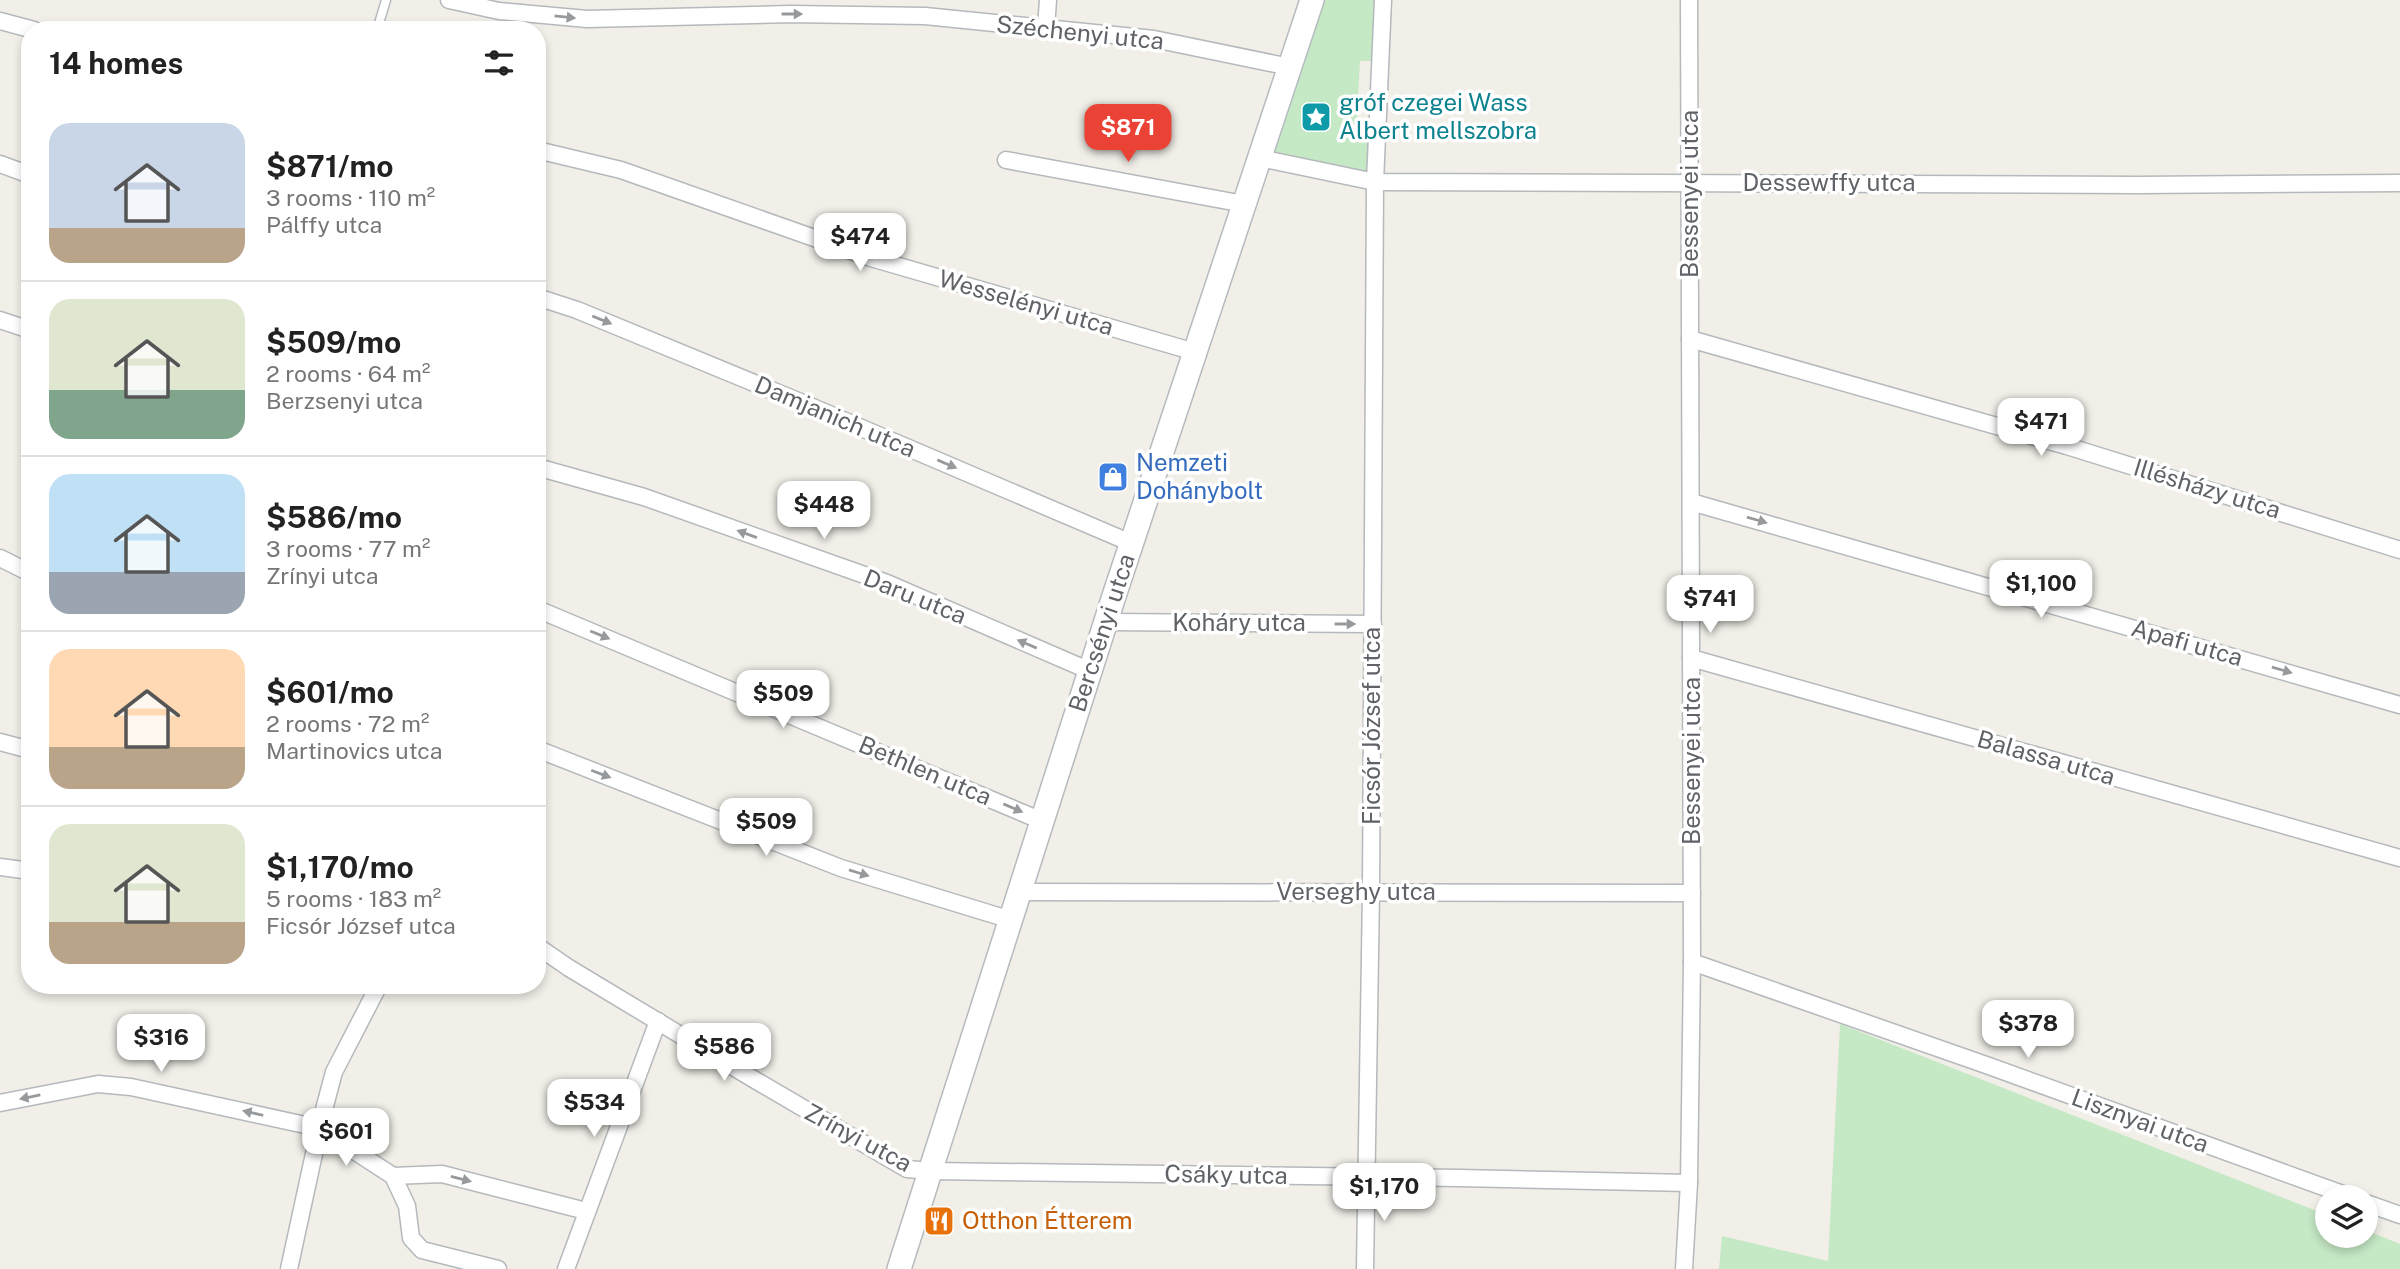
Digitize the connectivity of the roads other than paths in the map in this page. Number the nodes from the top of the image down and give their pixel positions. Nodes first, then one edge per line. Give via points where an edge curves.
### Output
1 (386, 0) edge
2 (449, 0) edge
3 (1048, 0) edge
4 (1312, 0) edge
5 (1383, 0) edge
6 (1689, 0) edge
7 (923, 8) edge
8 (0, 21) edge
9 (380, 21) edge
10 (21, 27) edge
11 (1046, 27) junction
12 (1290, 67) junction
13 (546, 152) edge
14 (1260, 158) junction
15 (1006, 160) dead end
16 (0, 164) edge
17 (21, 172) edge
18 (1375, 182) junction
19 (1690, 183) junction
20 (2400, 183) edge
21 (1244, 204) junction
22 (546, 300) edge
23 (0, 320) edge
24 (21, 327) edge
25 (1690, 339) junction
26 (1195, 352) junction
27 (546, 470) edge
28 (1691, 502) junction
29 (1131, 543) junction
30 (2400, 550) edge
31 (0, 558) edge
32 (21, 568) edge
33 (546, 613) edge
34 (1105, 622) junction
35 (1373, 624) junction
36 (1691, 658) junction
37 (1090, 671) junction
38 (2400, 705) edge
39 (0, 743) edge
40 (21, 748) edge
41 (546, 752) edge
42 (1042, 821) junction
43 (2400, 858) edge
44 (0, 867) edge
45 (21, 870) edge
46 (1019, 892) junction
47 (1371, 892) junction
48 (1692, 893) junction
49 (1010, 920) junction
50 (546, 952) edge
51 (1692, 962) junction
52 (374, 994) edge
53 (658, 1021) junction
54 (0, 1103) edge
55 (319, 1128) junction
56 (930, 1171) junction
57 (393, 1176) junction
58 (1365, 1177) junction
59 (1689, 1183) junction
60 (2318, 1185) edge
61 (2378, 1207) edge
62 (586, 1211) junction
63 (2400, 1215) edge
64 (289, 1269) edge
65 (498, 1269) edge
66 (566, 1269) edge
67 (899, 1269) edge
68 (1365, 1269) edge
69 (1684, 1269) edge

1 - 9 lane
2 -> 7 street, Széchenyi utca via 499,11 587,19
3 - 11 street
4 - 12 street, Bercsényi utca
5 - 18 street
6 - 19 street, Bessenyei utca
7 - 11 street, Széchenyi utca
8 - 10 street
11 - 12 street, Széchenyi utca via 1154,39
12 - 14 street, Bercsényi utca
13 - 26 street, Wesselényi utca via 621,170 871,258
14 - 18 street, Dessewffy utca
14 - 21 street, Bercsényi utca
15 - 21 street
16 - 17 street
18 - 19 street, Dessewffy utca
18 - 35 street, Ficsór József utca
19 - 20 street, Dessewffy utca
19 - 25 street, Bessenyei utca
21 - 26 street, Bercsényi utca
22 -> 29 street, Damjanich utca
23 - 24 street
25 - 28 street, Bessenyei utca
25 - 30 street, Illésházy utca via 2067,446
26 - 29 street, Bercsényi utca
37 -> 27 street, Daru utca via 887,583 644,497
28 - 36 street, Bessenyei utca
28 -> 38 street, Apafi utca
29 - 34 street, Bercsényi utca
31 - 32 street
33 -> 42 street, Bethlen utca
34 -> 35 street, Koháry utca
34 - 37 street, Bercsényi utca
35 - 47 street, Ficsór József utca
36 - 43 street, Balassa utca
36 - 48 street, Bessenyei utca
37 - 42 street, Bercsényi utca
39 - 40 street
41 -> 49 street via 841,867
42 - 46 street, Bercsényi utca
44 - 45 street
46 - 47 street, Verseghy utca
46 - 49 street, Bercsényi utca
47 - 48 street, Verseghy utca
47 - 58 street, Ficsór József utca
48 - 51 street, Bessenyei utca
49 - 56 street, Bercsényi utca
50 - 53 street, Zrínyi utca
51 - 59 street, Bessenyei utca
51 - 60 street, Lisznyai utca
52 - 55 street via 334,1072
53 - 56 street, Zrínyi utca via 907,1169
53 - 62 street
55 -> 54 street via 131,1087 98,1084
55 - 57 street
55 - 64 street
56 - 58 street, Csáky utca
56 - 67 street, Bercsényi utca
57 -> 62 street via 442,1174
57 - 65 street via 407,1206 411,1238 422,1250
58 - 59 street, Csáky utca
58 - 68 street, Ficsór József utca
59 - 69 street, Bessenyei utca
61 - 63 street
62 - 66 street

